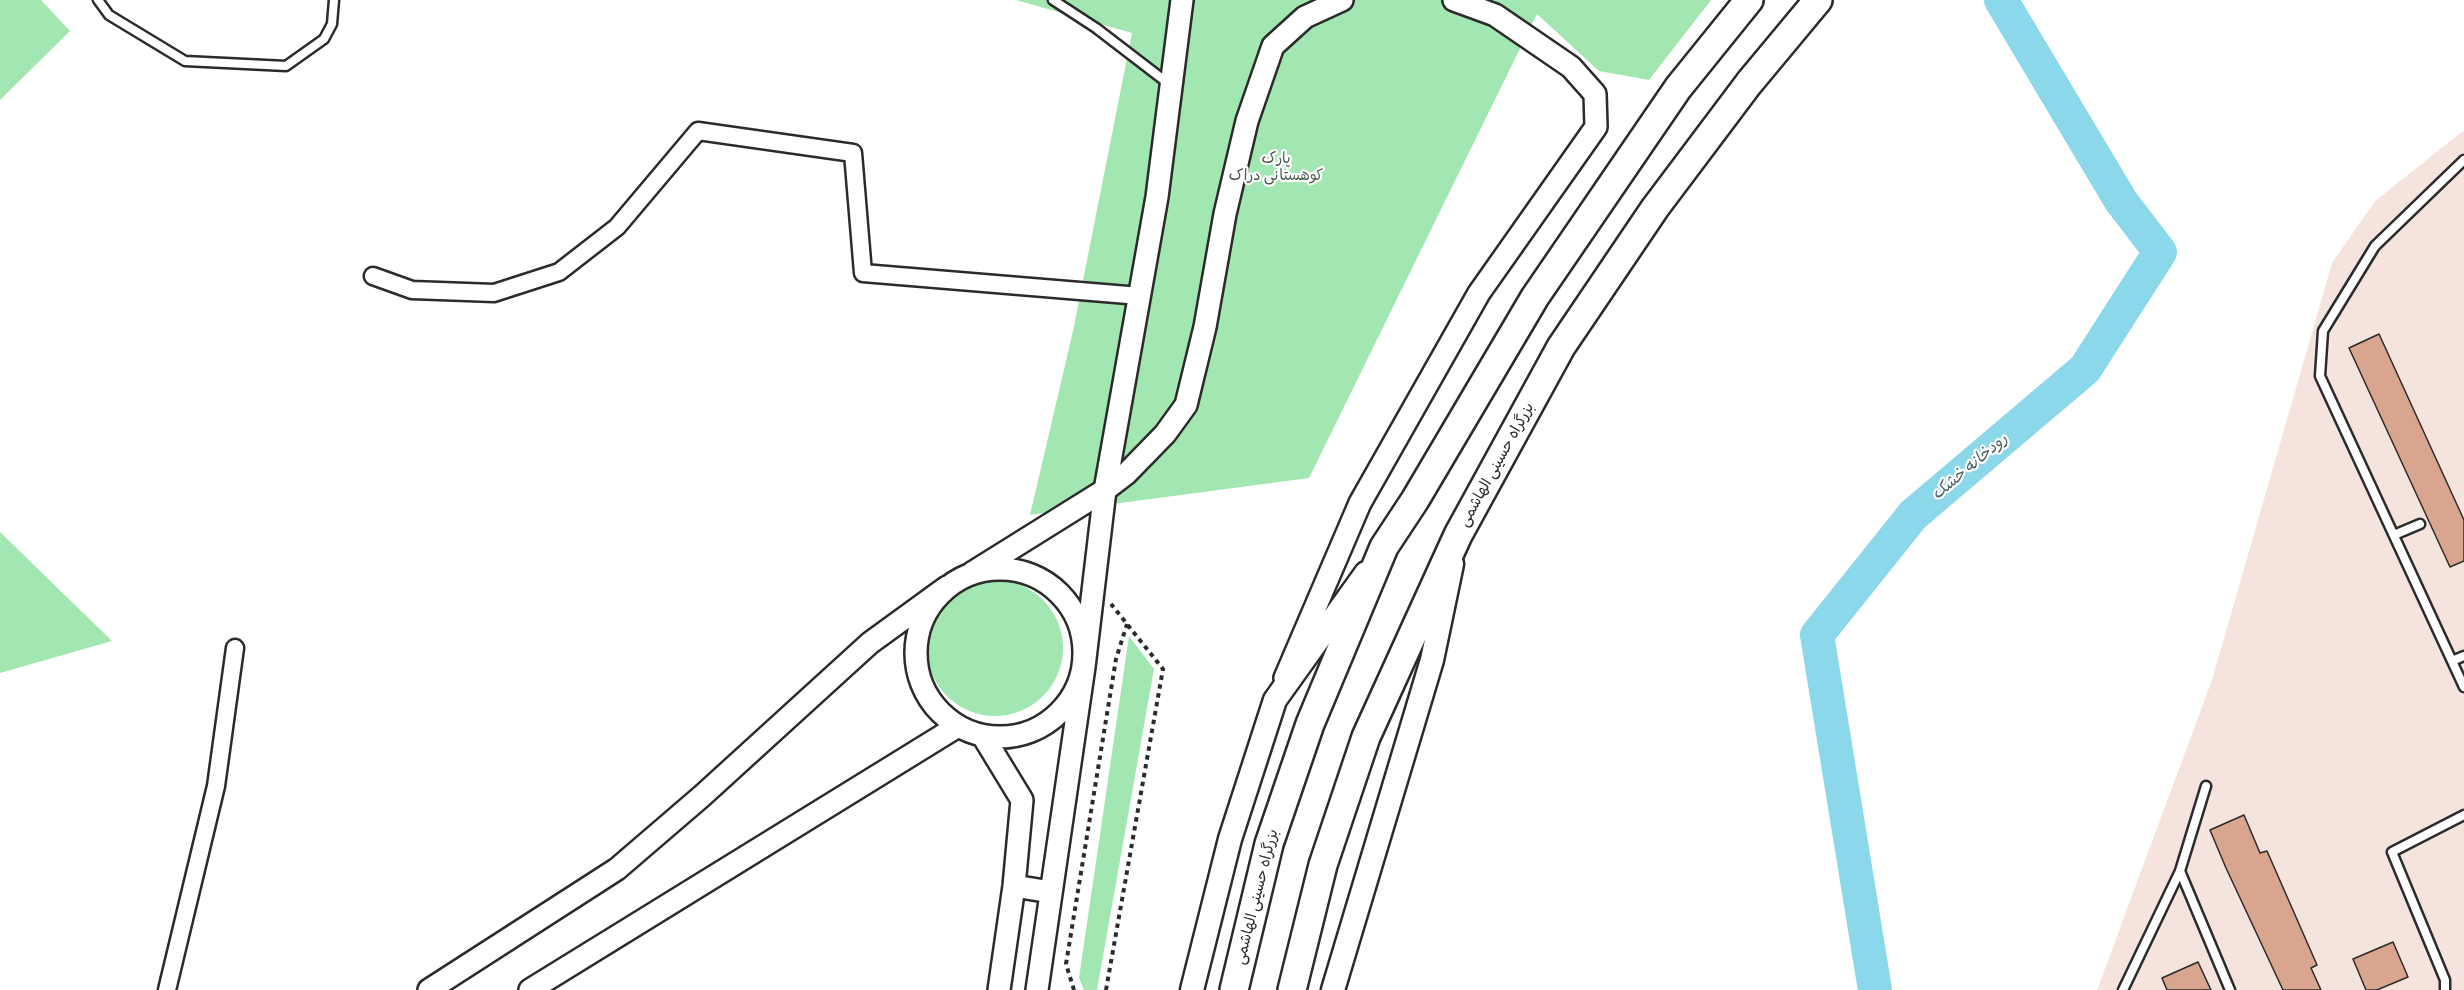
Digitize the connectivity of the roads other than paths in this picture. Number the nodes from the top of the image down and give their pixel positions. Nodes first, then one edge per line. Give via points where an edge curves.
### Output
1 (98, 0) edge
2 (334, 0) edge
3 (1053, 0) edge
4 (1182, 0) edge
5 (1342, 0) edge
6 (1454, 0) edge
7 (1749, 0) edge
8 (1818, 0) edge
9 (1171, 86) junction
10 (2464, 160) edge
11 (373, 276) dead end
12 (1140, 296) junction
13 (1105, 490) junction
14 (2420, 524) dead end
15 (1458, 535) junction
16 (2394, 535) junction
17 (1384, 547) junction
18 (972, 573) junction
19 (947, 587) junction
20 (235, 648) dead end
21 (2464, 656) edge
22 (2452, 661) junction
23 (1084, 667) junction
24 (2464, 687) edge
25 (1275, 700) junction
26 (958, 726) junction
27 (983, 736) junction
28 (2206, 786) dead end
29 (2464, 815) edge
30 (2180, 871) junction
31 (1014, 886) junction
32 (1051, 892) junction
33 (551, 984) edge
34 (167, 990) edge
35 (429, 990) edge
36 (530, 990) edge
37 (999, 990) edge
38 (1037, 990) edge
39 (1192, 990) edge
40 (1234, 990) edge
41 (1292, 990) edge
42 (1333, 990) edge
43 (2123, 990) edge
44 (2230, 990) edge
45 (2445, 990) edge

1 - 2 lane via 110,15 185,61 286,66 324,39 332,24
3 - 9 lane
4 - 9 street
5 - 13 street via 1305,17 1273,46 1245,132 1225,214 1205,327 1186,405 1148,452
6 - 25 street via 1495,15 1571,67 1595,94 1596,127 1479,293 1360,503
7 - 17 highway, بزرگراه حسینی الهاشمی via 1678,88 1535,297
8 - 15 highway, بزرگراه حسینی الهاشمی via 1749,83 1655,208 1561,347
9 - 12 street
10 - 16 lane via 2375,246 2323,331 2320,376
11 - 12 street via 412,290 494,293 559,272 617,227 698,131 853,153 863,273
12 - 13 street
13 - 18 street
13 - 23 street
14 - 16 lane
15 - 41 highway, بزرگراه حسینی الهاشمی via 1366,737 1323,865
15 - 42 main road via 1432,660
16 - 22 lane
17 - 25 main road
17 - 40 highway, بزرگراه حسینی الهاشمی via 1310,724 1269,844
18 - 19 street
18 - 23 street via 1001,568 1029,573 1054,588 1072,608 1083,638
19 - 26 street via 928,609 918,634 916,660 923,687 937,709
19 - 35 street via 870,643 617,869
20 - 34 street via 216,786
21 - 22 lane
22 - 24 lane
23 - 27 street via 1074,694 1058,715 1035,730 1010,737
23 - 32 street
25 - 39 main road via 1230,838
26 - 27 street
26 - 33 street
27 - 31 street via 1022,800
28 - 30 lane
29 - 45 lane via 2392,852 2445,980
30 - 43 lane
30 - 44 lane
31 - 32 street
31 - 37 street
32 - 38 street
33 - 36 street

